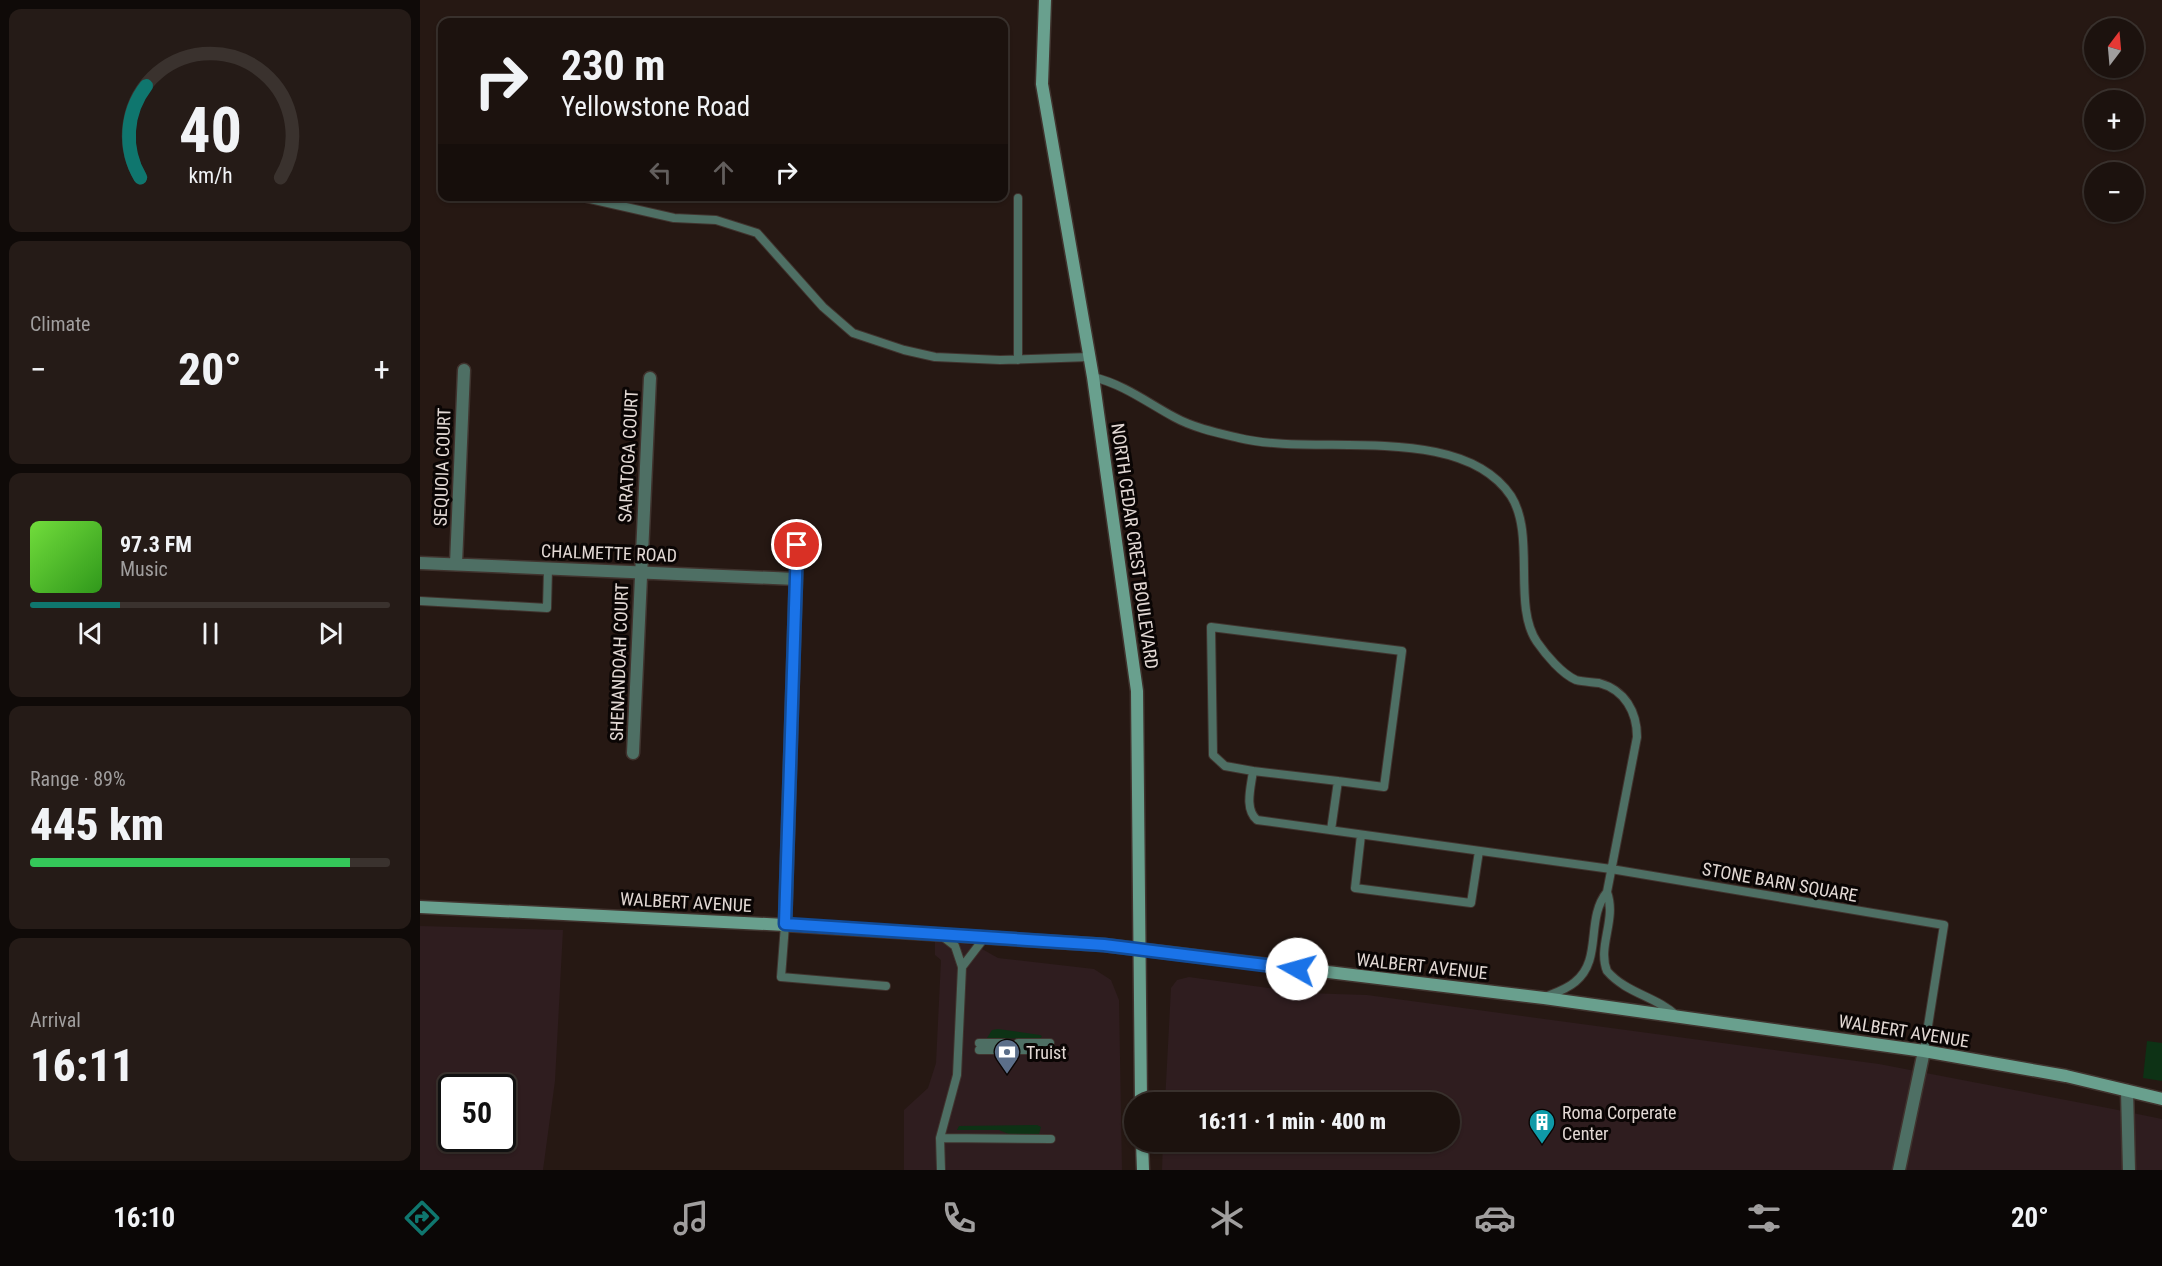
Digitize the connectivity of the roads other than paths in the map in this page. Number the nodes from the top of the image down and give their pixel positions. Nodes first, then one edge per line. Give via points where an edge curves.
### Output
1 (1045, 0) edge
2 (1018, 198) dead end
3 (599, 201) edge
4 (1090, 357) junction
5 (1018, 360) junction
6 (464, 370) dead end
7 (1094, 377) junction
8 (650, 378) dead end
9 (797, 545) dead end
10 (420, 563) edge
11 (456, 564) junction
12 (548, 569) junction
13 (640, 572) junction
14 (796, 579) junction
15 (420, 601) edge
16 (633, 753) dead end
17 (1253, 771) junction
18 (1338, 782) junction
19 (1331, 830) junction
20 (1362, 835) junction
21 (1479, 851) junction
22 (1611, 869) junction
23 (1607, 891) junction
24 (420, 907) edge
25 (785, 924) junction
26 (938, 934) junction
27 (986, 936) junction
28 (1139, 950) junction
29 (962, 967) junction
30 (886, 986) dead end
31 (1544, 998) junction
32 (1678, 1016) junction
33 (1004, 1046) dead end
34 (1018, 1046) dead end
35 (1050, 1046) dead end
36 (979, 1047) dead end
37 (1923, 1051) junction
38 (2127, 1091) junction
39 (1141, 1092) edge
40 (2162, 1099) edge
41 (940, 1137) junction
42 (1051, 1139) dead end
43 (1142, 1152) edge
44 (941, 1170) edge
45 (1143, 1170) edge
46 (1899, 1170) edge
47 (2129, 1170) edge

1 - 4 main road, NORTH CEDAR CREST BOULEVARD via 1042,84
2 - 5 lane
3 - 5 lane via 674,218 716,220 757,233 823,307 853,333 935,357
4 - 5 lane
4 - 7 main road, NORTH CEDAR CREST BOULEVARD
6 - 11 street, SEQUOIA COURT
7 - 22 lane via 1121,386 1177,419 1242,439 1408,448 1467,461 1500,483 1519,513 1526,600 1535,640 1575,680 1602,684 1627,700 1637,720
7 - 28 main road, NORTH CEDAR CREST BOULEVARD via 1137,691
8 - 13 street, SARATOGA COURT
9 - 14 street
10 - 11 street, CHALMETTE ROAD
11 - 12 street, CHALMETTE ROAD
12 - 13 street, CHALMETTE ROAD
12 - 15 lane via 546,608
13 - 14 street, CHALMETTE ROAD
13 - 16 street, SHENANDOAH COURT
14 - 25 street
17 - 18 lane
17 - 18 lane via 1225,766 1213,755 1211,627 1402,651 1384,787
17 - 19 lane, STONE BARN SQUARE via 1249,804 1257,820
18 - 19 lane
19 - 20 lane, STONE BARN SQUARE
20 - 21 lane, STONE BARN SQUARE
20 - 21 lane via 1355,888 1366,890 1471,903
21 - 22 lane, STONE BARN SQUARE
22 - 23 lane
22 - 37 lane, STONE BARN SQUARE via 1944,925
23 - 31 lane via 1598,903 1585,971 1576,982
23 - 32 lane via 1612,906 1604,955 1607,971 1629,990 1665,1004
24 - 25 main road, WALBERT AVENUE
25 - 26 main road, WALBERT AVENUE
25 - 30 lane via 782,977
26 - 27 main road, WALBERT AVENUE
26 - 29 lane via 955,946
27 - 28 main road, WALBERT AVENUE
27 - 29 lane
28 - 31 main road, WALBERT AVENUE
28 - 39 main road, NORTH CEDAR CREST BOULEVARD
29 - 41 lane via 957,1075
31 - 32 main road, WALBERT AVENUE
32 - 37 main road, WALBERT AVENUE
33 - 36 lane
34 - 35 lane
37 - 38 main road, WALBERT AVENUE
37 - 46 street
38 - 40 main road, WALBERT AVENUE
38 - 47 street
41 - 42 lane
41 - 44 lane
43 - 45 main road

